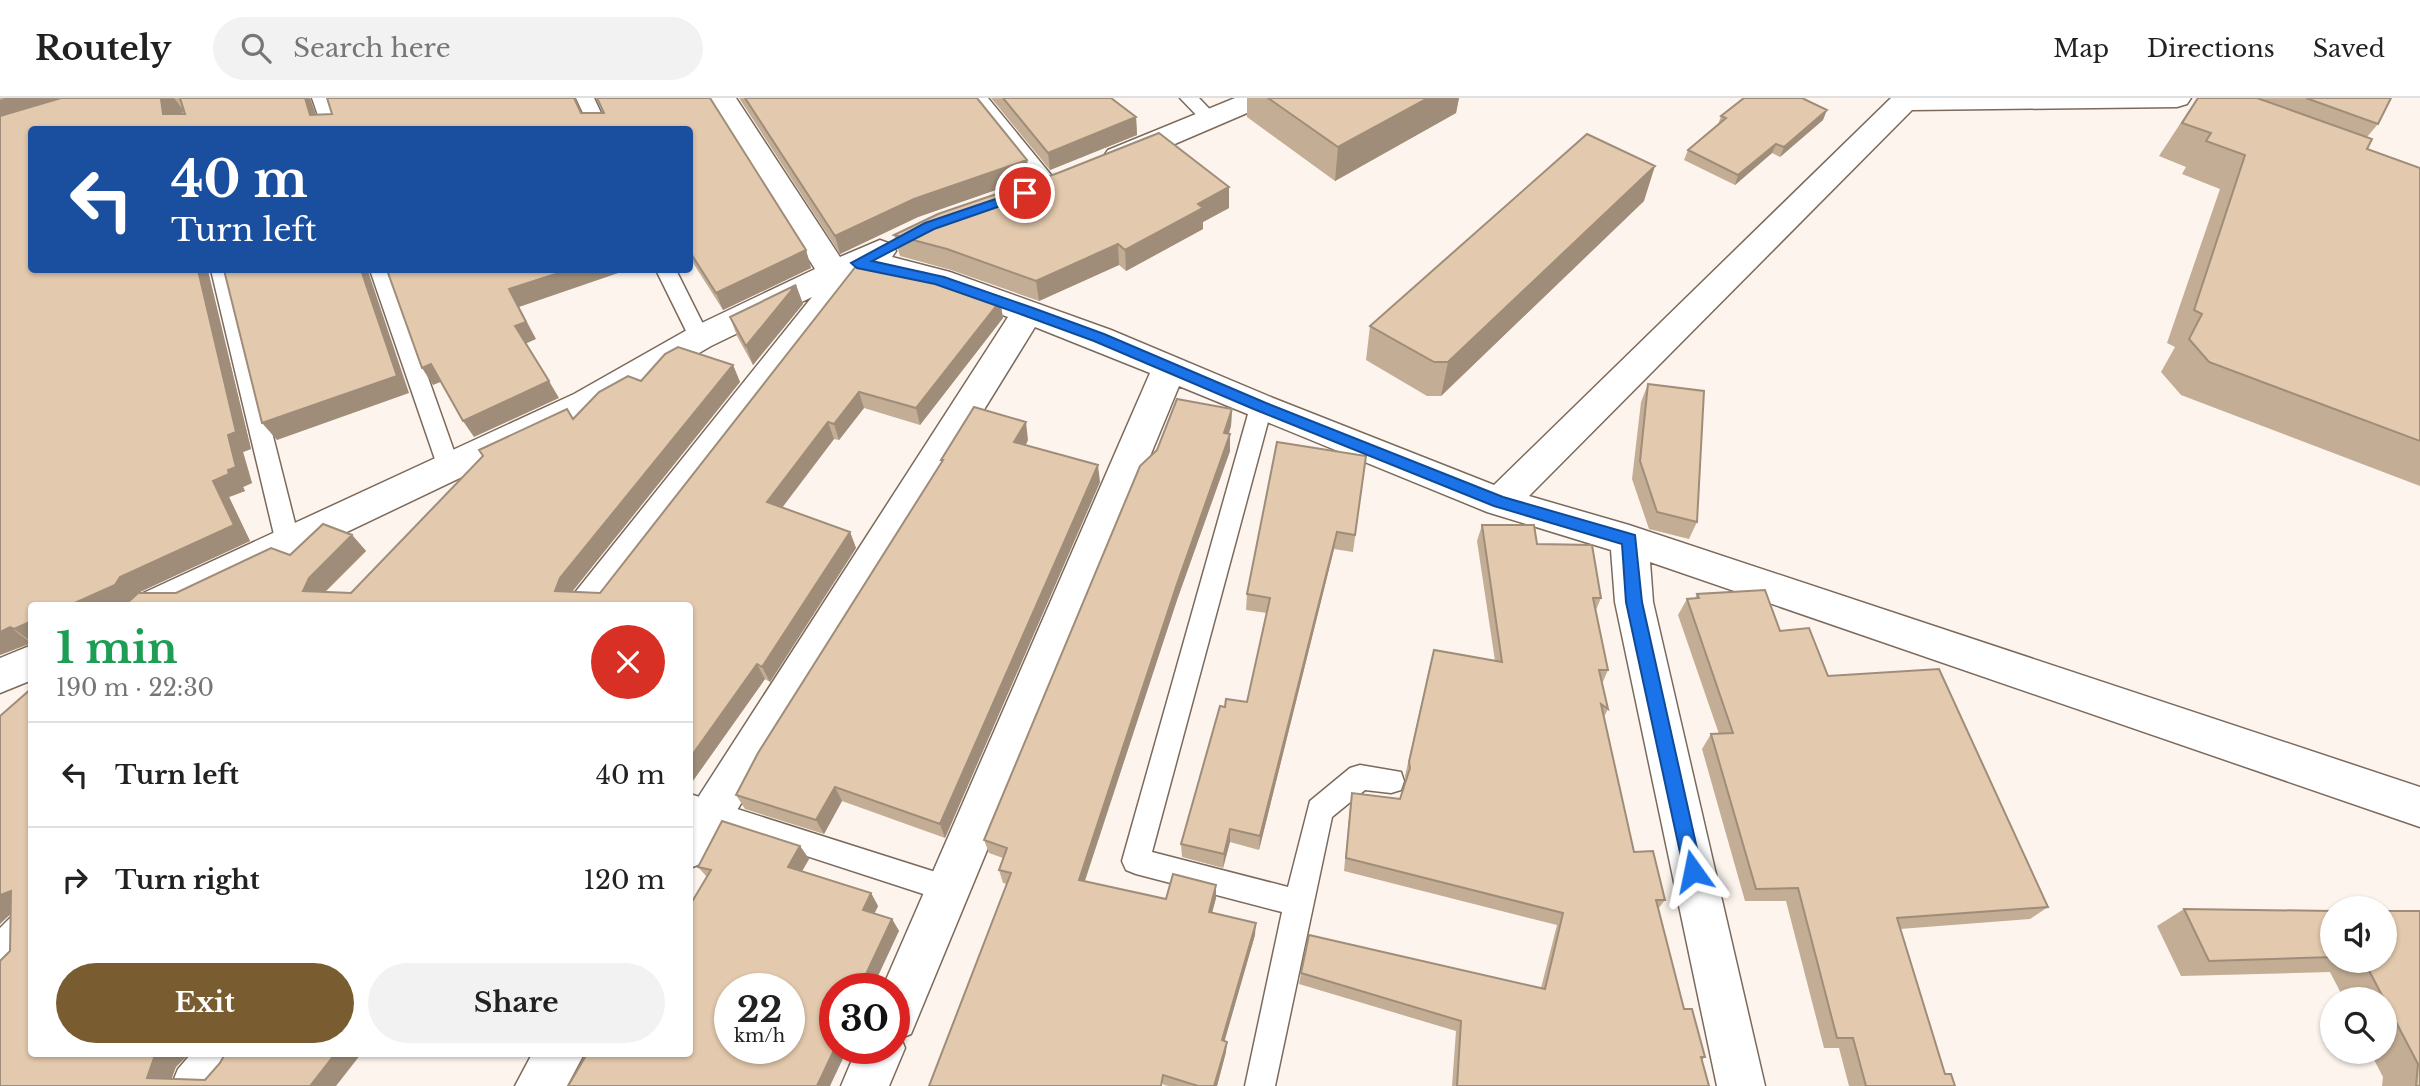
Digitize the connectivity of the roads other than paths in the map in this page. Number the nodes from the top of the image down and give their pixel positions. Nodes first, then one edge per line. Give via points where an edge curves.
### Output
1 (321, 98) edge
2 (585, 98) edge
3 (722, 98) edge
4 (978, 98) edge
5 (1189, 98) edge
6 (1258, 98) edge
7 (1906, 99) edge
8 (2185, 101) edge
9 (1211, 120) junction
10 (331, 126) edge
11 (598, 126) edge
12 (1058, 181) joint
13 (906, 238) edge
14 (845, 269) junction
15 (222, 273) edge
16 (381, 273) edge
17 (667, 273) edge
18 (1028, 312) junction
19 (699, 338) junction
20 (1169, 368) junction
21 (1261, 407) junction
22 (449, 468) junction
23 (1500, 502) junction
24 (425, 517) edge
25 (1629, 540) junction
26 (288, 543) junction
27 (162, 602) edge
28 (590, 602) edge
29 (28, 664) edge
30 (0, 676) edge
31 (1391, 781) dead end
32 (2420, 807) edge
33 (700, 810) edge
34 (693, 837) edge
35 (948, 889) junction
36 (1298, 903) junction
37 (28, 931) edge
38 (0, 960) edge
39 (910, 979) edge
40 (219, 1057) edge
41 (558, 1057) edge
42 (874, 1064) edge
43 (195, 1086) edge
44 (539, 1086) edge
45 (865, 1086) edge
46 (1260, 1086) edge
47 (1741, 1086) edge

1 - 10 lane
2 - 11 lane
3 - 14 street
4 - 12 lane
5 - 9 lane
6 - 9 street
7 - 8 street
7 - 23 street
9 - 12 street
13 - 14 street
14 - 18 street via 897,269
14 - 19 street
14 - 28 street
15 - 26 lane
16 - 22 lane
17 - 19 lane
18 - 20 street
18 - 33 street
19 - 22 street via 586,402
20 - 21 street
20 - 35 street
21 - 23 street
21 - 36 lane via 1136,861
22 - 24 street via 444,497
22 - 26 street
23 - 25 street
25 - 32 street
25 - 47 street via 1634,602
26 - 27 street
29 - 30 street
31 - 36 lane via 1360,776 1320,810
33 - 34 street
33 - 35 lane
35 - 39 street
36 - 46 lane
37 - 38 street
40 - 43 street
41 - 44 street
42 - 45 street

